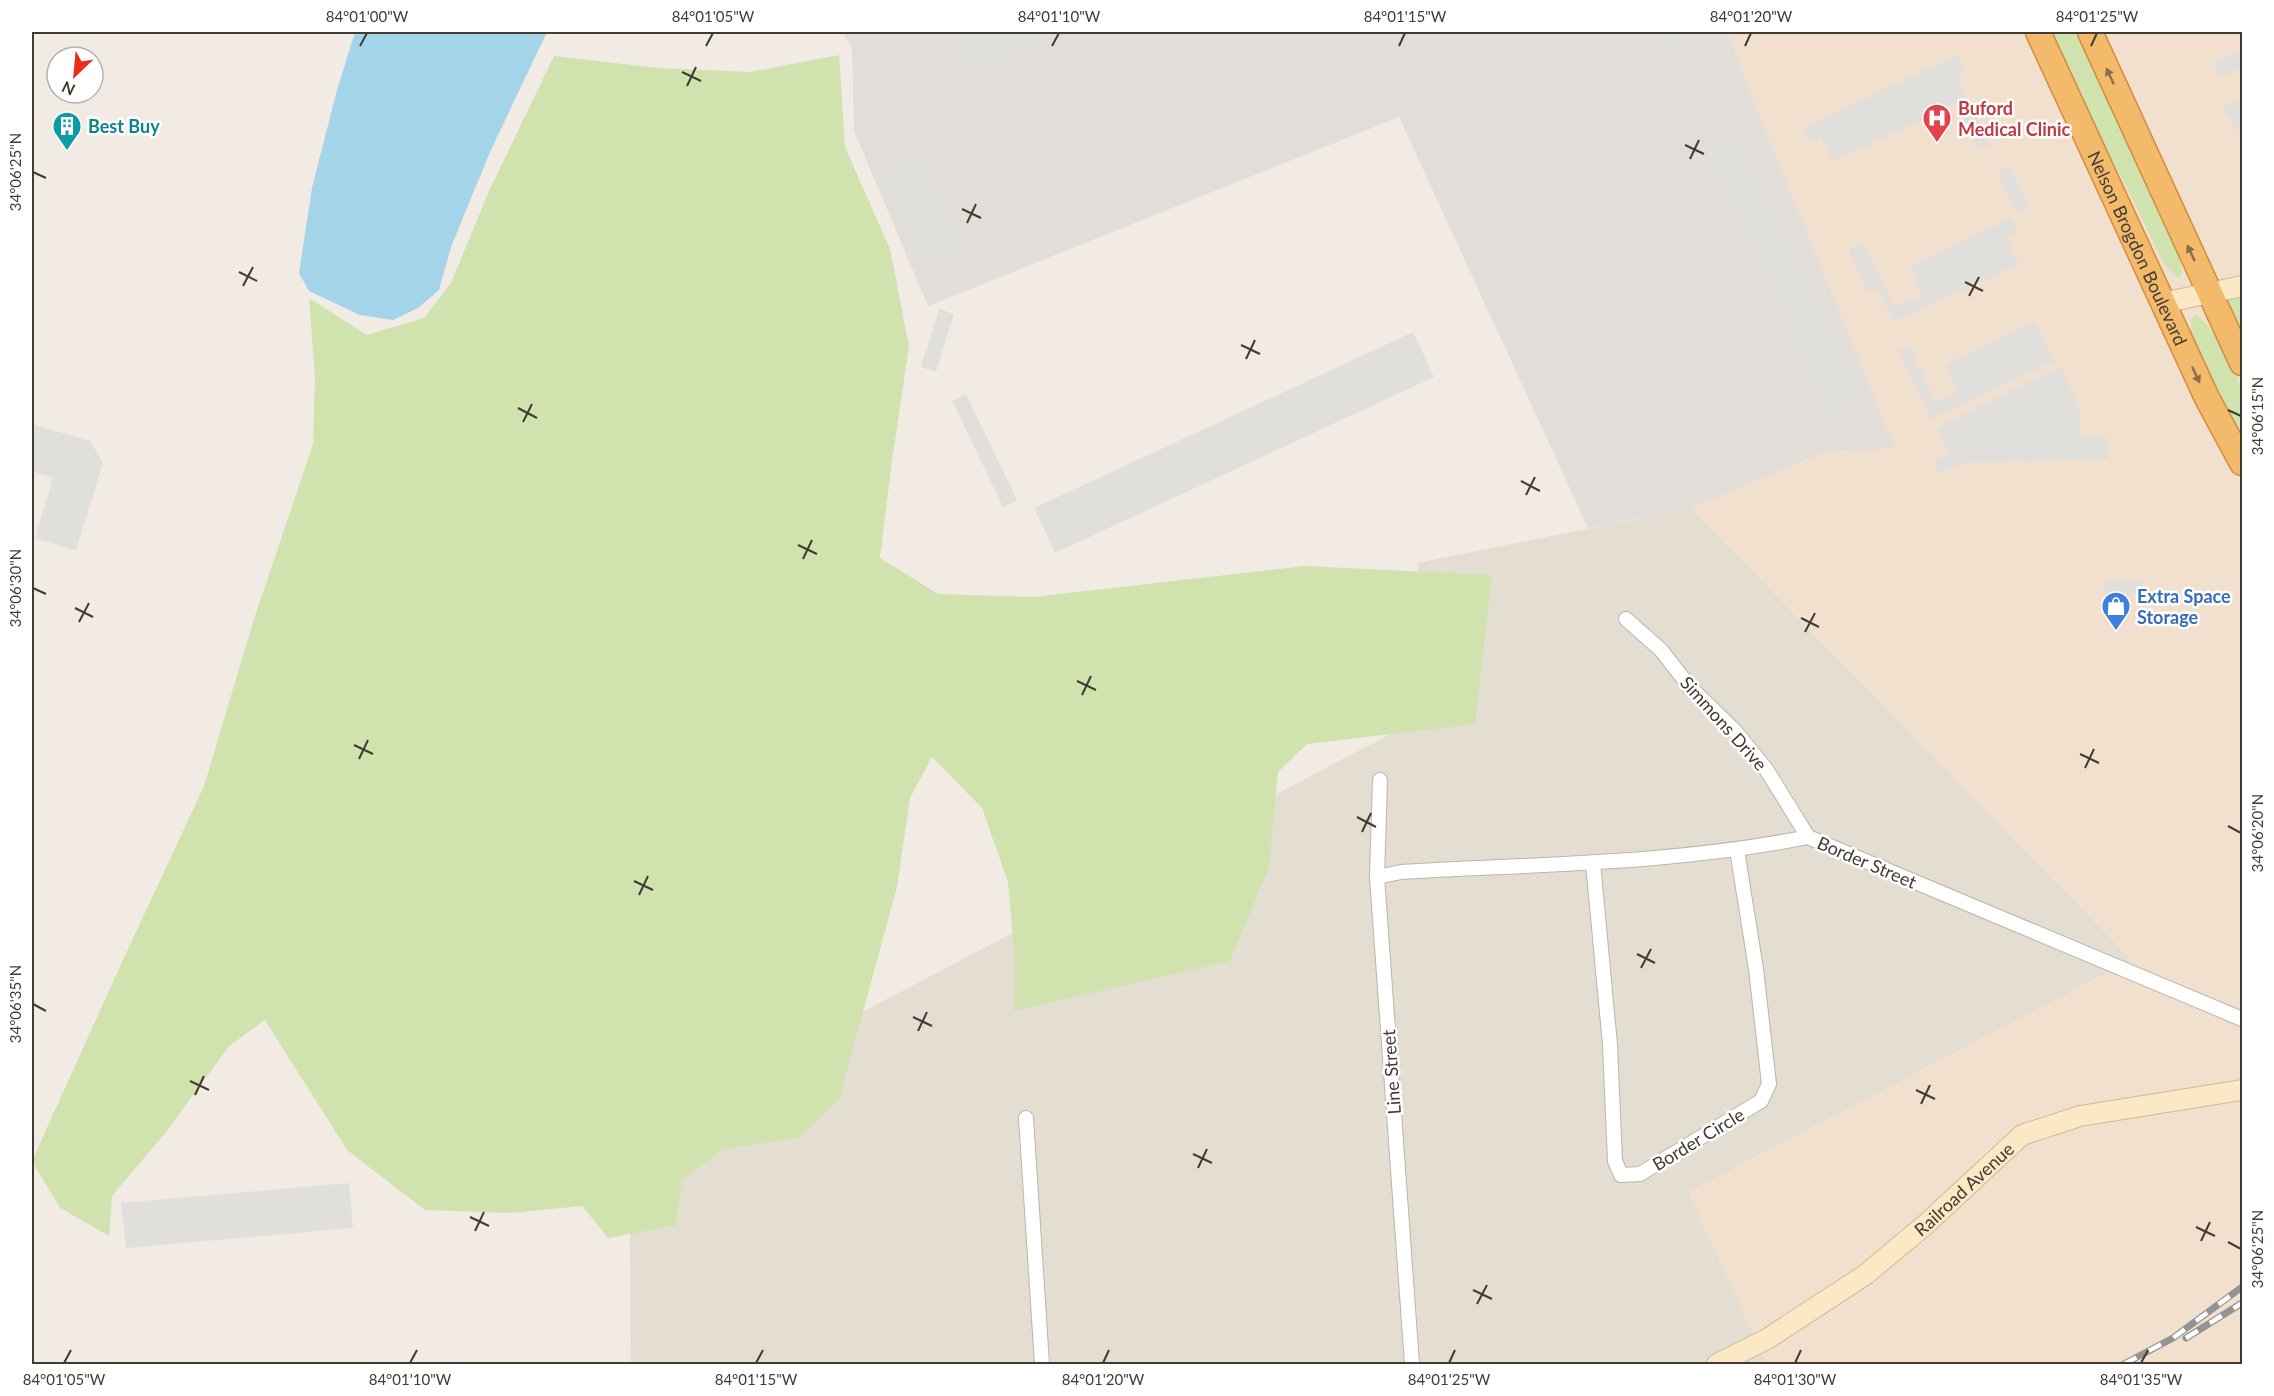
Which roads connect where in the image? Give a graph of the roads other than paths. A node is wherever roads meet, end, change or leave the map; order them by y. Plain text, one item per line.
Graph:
1 (2038, 32) edge
2 (2090, 32) edge
3 (2242, 286) edge
4 (2210, 293) junction
5 (2163, 303) junction
6 (2242, 363) edge
7 (2242, 463) edge
8 (1626, 619) dead end
9 (1380, 780) dead end
10 (1809, 837) junction
11 (1737, 850) junction
12 (1593, 863) junction
13 (1377, 877) junction
14 (2242, 1019) edge
15 (2242, 1090) edge
16 (1026, 1118) dead end
17 (1041, 1365) edge
18 (1412, 1365) edge
19 (1717, 1365) edge

1 - 5 highway, Nelson Brogdon Boulevard
4 -> 2 highway
3 - 4 street
4 - 5 street
4 - 6 highway
5 -> 7 highway, Nelson Brogdon Boulevard
8 - 10 street, Simmons Drive
9 - 13 street, Line Street
10 - 11 street, Border Street
10 - 14 street, Border Street
11 - 12 street, Border Street
11 - 12 street, Border Circle
12 - 13 street, Border Street
13 - 18 street, Line Street
15 - 19 street, Railroad Avenue
16 - 17 street

